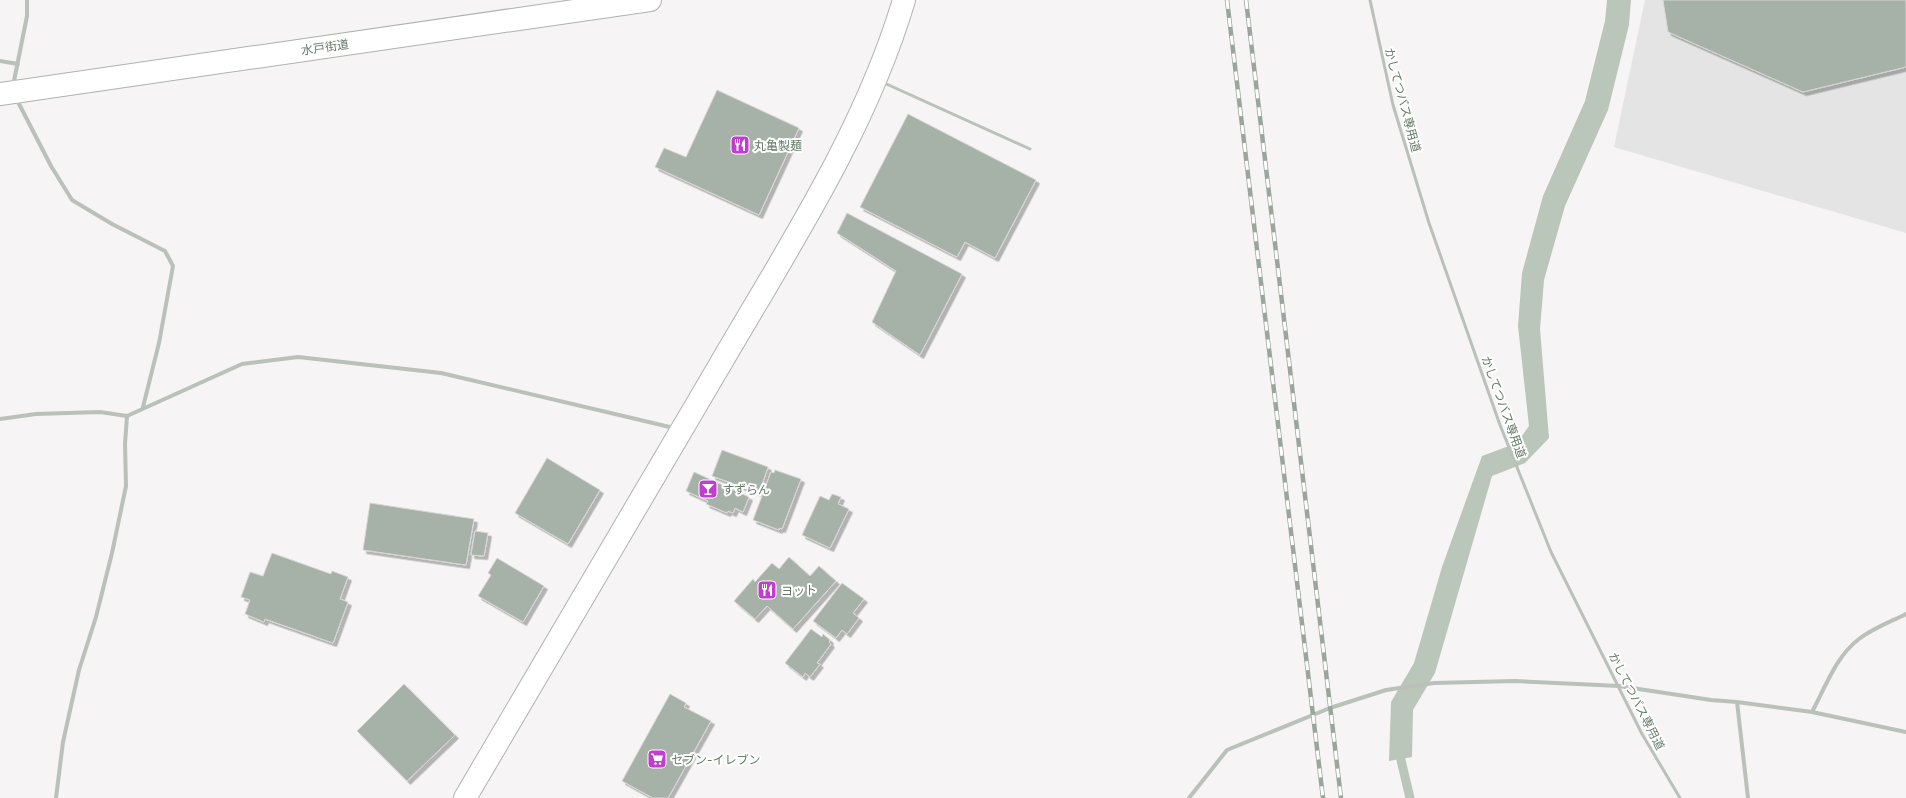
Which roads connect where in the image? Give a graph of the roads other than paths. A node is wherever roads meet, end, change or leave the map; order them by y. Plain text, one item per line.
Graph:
1 (27, 0) edge
2 (650, 0) edge
3 (904, 0) edge
4 (1370, 0) edge
5 (0, 61) edge
6 (18, 64) junction
7 (875, 79) junction
8 (6, 93) edge
9 (1030, 149) dead end
10 (143, 407) junction
11 (127, 416) junction
12 (0, 419) edge
13 (682, 430) junction
14 (1906, 614) edge
15 (1620, 686) junction
16 (1737, 702) junction
17 (1812, 712) junction
18 (1906, 732) edge
19 (56, 798) edge
20 (465, 798) edge
21 (1189, 798) edge
22 (1680, 798) edge
23 (1748, 798) edge

1 - 6 street
2 - 8 main road, 水戸街道
3 - 7 main road
4 - 15 lane, かしてつバス専用道
5 - 6 street
6 - 8 street
7 - 9 lane
7 - 13 main road
8 - 10 street
10 - 11 street
10 - 13 street
11 - 12 street
11 - 19 street
13 - 20 main road
14 - 17 street
15 - 16 street
15 - 21 street
15 - 22 lane, かしてつバス専用道
16 - 17 street
16 - 23 street
17 - 18 street

